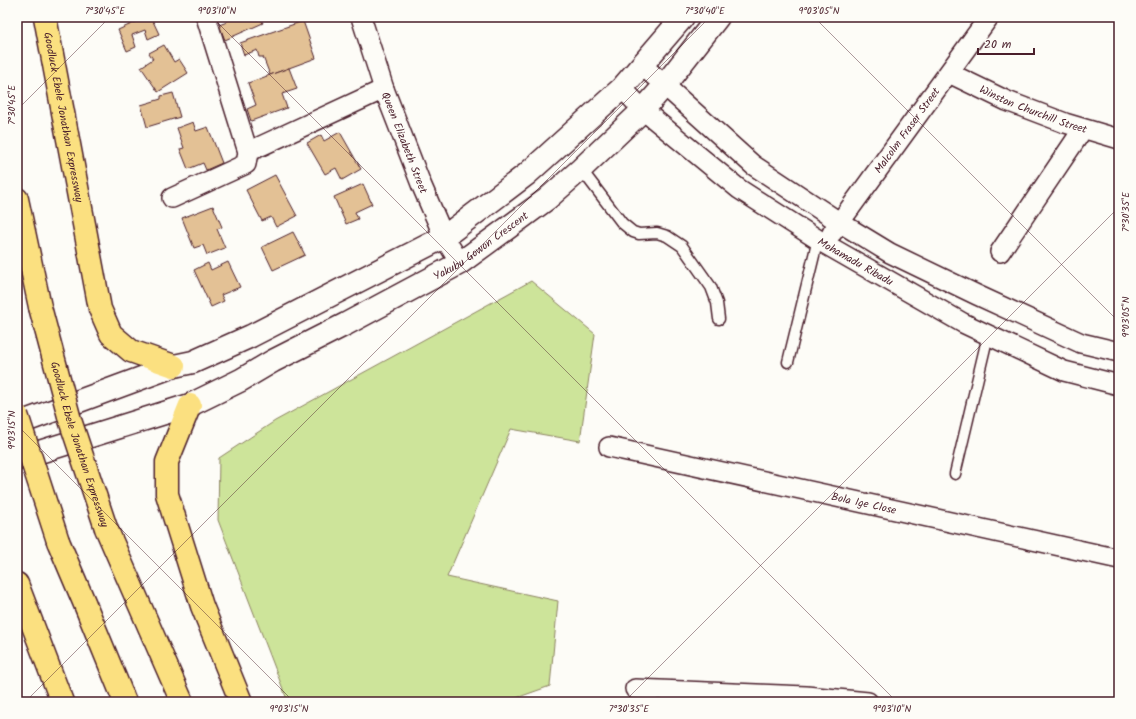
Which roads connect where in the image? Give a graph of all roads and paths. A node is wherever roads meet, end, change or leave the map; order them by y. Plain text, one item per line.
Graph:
1 (45, 17) edge
2 (206, 17) edge
3 (361, 17) edge
4 (683, 17) edge
5 (718, 17) edge
6 (989, 17) edge
7 (642, 65) junction
8 (949, 73) junction
9 (664, 86) junction
10 (622, 88) junction
11 (384, 89) junction
12 (643, 110) junction
13 (1083, 130) junction
14 (1119, 139) edge
15 (248, 152) junction
16 (581, 170) junction
17 (172, 198) dead end
18 (17, 199) edge
19 (839, 222) junction
20 (444, 237) junction
21 (821, 241) junction
22 (1000, 252) dead end
23 (460, 263) junction
24 (719, 319) dead end
25 (988, 335) junction
26 (1119, 352) edge
27 (788, 362) dead end
28 (174, 366) junction
29 (1119, 385) edge
30 (190, 405) junction
31 (17, 415) edge
32 (17, 424) edge
33 (609, 447) dead end
34 (17, 459) edge
35 (956, 474) dead end
36 (1119, 559) edge
37 (17, 584) edge
38 (635, 689) dead end
39 (846, 701) edge
40 (62, 702) edge
41 (125, 702) edge
42 (182, 702) edge
43 (241, 702) edge
44 (868, 702) edge

1 - 28 main road, Goodluck Ebele Jonathan Expressway
2 - 15 street
3 - 11 street, Queen Elizabeth Street
4 - 7 main road
5 - 9 main road, Yakubu Gowon Crescent
6 - 8 street, Malcolm Fraser Street
7 - 9 street
7 - 10 main road
8 - 13 street, Winston Churchill Street
8 - 19 street, Malcolm Fraser Street
9 - 12 main road, Yakubu Gowon Crescent
9 - 19 street
10 - 12 street, Mohamadu Ribadu
10 - 20 main road
11 - 15 street
11 - 20 street, Queen Elizabeth Street
12 - 16 main road, Yakubu Gowon Crescent
12 - 21 street, Mohamadu Ribadu
13 - 14 street, Winston Churchill Street
13 - 22 street
15 - 17 street
16 - 23 main road, Yakubu Gowon Crescent
16 - 24 lane
18 - 42 main road, Goodluck Ebele Jonathan Expressway, bridge
19 - 21 street, Malcolm Fraser Street
19 - 26 street
20 - 23 street, Queen Elizabeth Street
20 - 28 main road
21 - 25 street, Mohamadu Ribadu
21 - 27 lane
23 - 30 main road, Yakubu Gowon Crescent
25 - 29 street, Mohamadu Ribadu
25 - 35 lane
28 - 32 main road
30 - 34 main road, Yakubu Gowon Crescent
30 - 43 main road
31 - 41 main road, bridge
33 - 36 street, Bola Ige Close
37 - 40 main road
38 - 39 street
39 - 44 street

